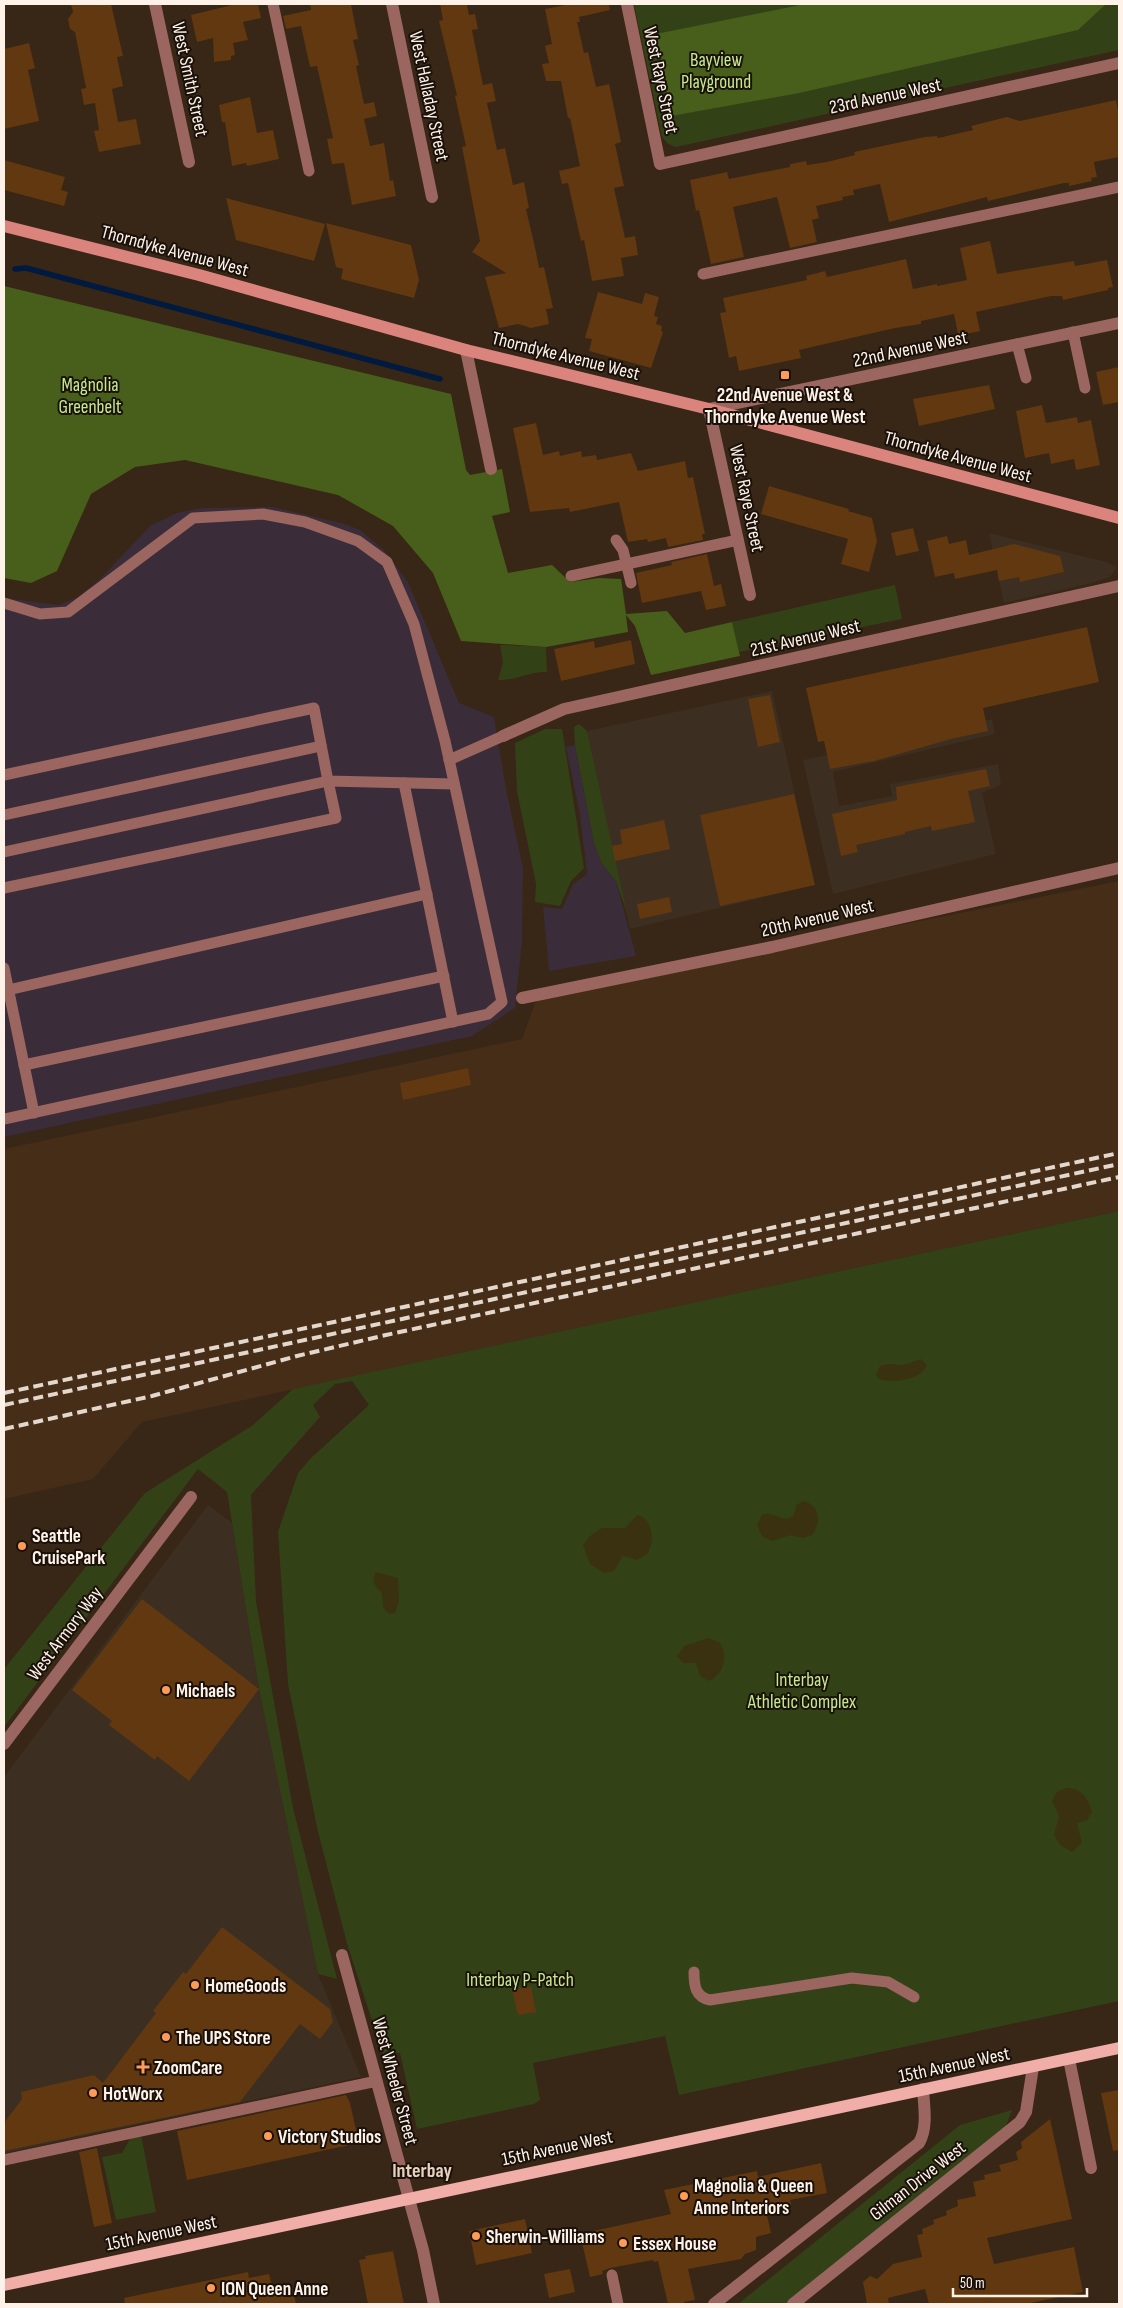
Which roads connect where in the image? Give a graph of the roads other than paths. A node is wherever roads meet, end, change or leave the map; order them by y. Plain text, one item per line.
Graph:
1 (155, 4) edge
2 (273, 4) edge
3 (392, 4) edge
4 (627, 4) edge
5 (1119, 63) edge
6 (189, 162) dead end
7 (660, 164) joint
8 (309, 170) dead end
9 (1119, 187) edge
10 (432, 197) dead end
11 (4, 226) edge
12 (703, 274) dead end
13 (1119, 323) edge
14 (1074, 332) junction
15 (1017, 344) junction
16 (466, 350) junction
17 (1026, 378) dead end
18 (1085, 388) dead end
19 (710, 409) junction
20 (491, 469) dead end
21 (1119, 518) edge
22 (616, 540) dead end
23 (738, 540) junction
24 (627, 566) junction
25 (571, 576) dead end
26 (631, 583) dead end
27 (1119, 586) edge
28 (750, 595) dead end
29 (4, 603) edge
30 (503, 736) joint
31 (321, 746) junction
32 (449, 760) junction
33 (4, 774) edge
34 (328, 781) junction
35 (404, 783) junction
36 (454, 784) junction
37 (4, 815) edge
38 (4, 852) edge
39 (1119, 868) edge
40 (4, 888) edge
41 (427, 894) junction
42 (4, 968) edge
43 (444, 976) junction
44 (8, 990) junction
45 (522, 998) dead end
46 (453, 1022) junction
47 (24, 1066) junction
48 (34, 1113) junction
49 (4, 1119) edge
50 (191, 1497) dead end
51 (4, 1744) edge
52 (342, 1955) dead end
53 (694, 1972) dead end
54 (914, 1997) dead end
55 (1119, 2048) edge
56 (1069, 2059) junction
57 (1034, 2067) junction
58 (377, 2081) junction
59 (923, 2089) junction
60 (4, 2160) edge
61 (1091, 2168) dead end
62 (409, 2197) junction
63 (612, 2275) dead end
64 (4, 2285) edge
65 (434, 2304) edge
66 (618, 2304) edge
67 (714, 2304) edge
68 (793, 2304) edge

1 - 6 street, West Smith Street
2 - 8 lane
3 - 10 street, West Halladay Street
4 - 7 street, West Raye Street
5 - 7 street, 23rd Avenue West
9 - 12 lane
11 - 16 main road, Thorndyke Avenue West
13 - 14 street, 22nd Avenue West
14 - 15 street, 22nd Avenue West
14 - 18 lane
15 - 17 lane
15 - 19 street, 22nd Avenue West
16 - 19 main road, Thorndyke Avenue West
16 - 20 street
19 - 21 main road, Thorndyke Avenue West
19 - 23 street, West Raye Street
22 - 24 lane
23 - 24 lane
23 - 28 street, West Raye Street
24 - 25 lane
24 - 26 lane
27 - 30 street, 21st Avenue West
29 - 32 lane
30 - 32 lane
31 - 33 lane
31 - 34 lane
31 - 37 lane
32 - 36 lane
34 - 35 lane
34 - 38 lane
34 - 40 lane
35 - 36 lane
35 - 41 lane
36 - 46 lane
39 - 45 street, 20th Avenue West
41 - 43 lane
41 - 44 lane
42 - 44 lane
43 - 46 lane
43 - 47 lane
44 - 47 lane
46 - 48 lane
47 - 48 lane
48 - 49 lane
50 - 51 street, West Armory Way
52 - 58 street, West Wheeler Street
53 - 54 lane
55 - 56 main road, 15th Avenue West
56 - 57 main road, 15th Avenue West
56 - 61 street
57 - 59 main road, 15th Avenue West
57 - 68 street, Gilman Drive West
58 - 60 lane
58 - 62 street, West Wheeler Street
59 - 62 main road, 15th Avenue West
59 - 67 street, Gilman Drive West
62 - 64 main road, 15th Avenue West
62 - 65 street, West Wheeler Street
63 - 66 lane

